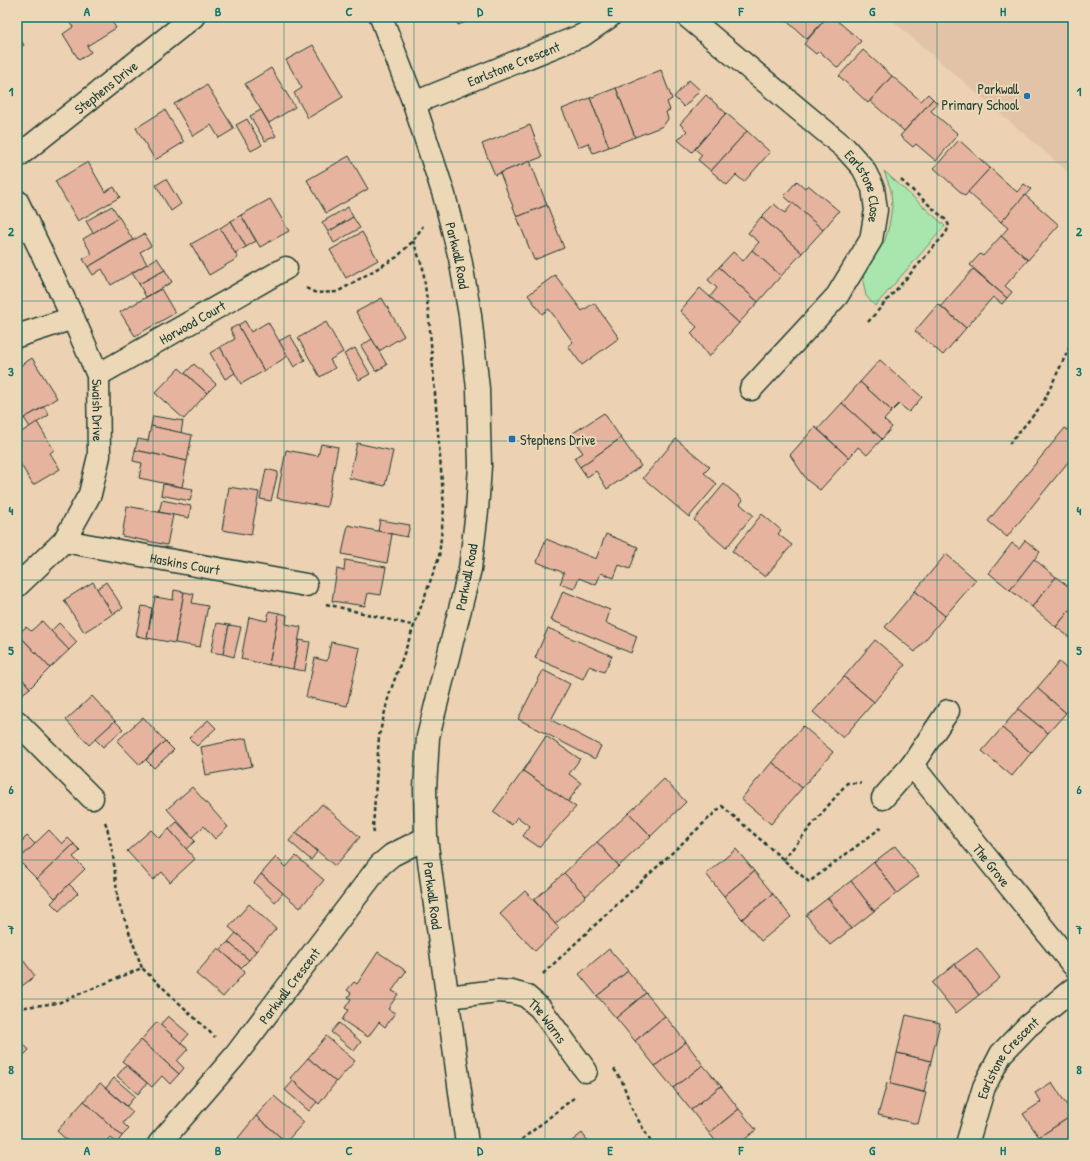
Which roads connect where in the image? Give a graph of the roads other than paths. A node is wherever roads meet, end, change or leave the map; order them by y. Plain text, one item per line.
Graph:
1 (194, 17) edge
2 (381, 17) edge
3 (609, 17) edge
4 (688, 17) edge
5 (414, 103) junction
6 (17, 157) edge
7 (17, 201) edge
8 (282, 271) road end
9 (73, 318) junction
10 (17, 336) edge
11 (98, 375) junction
12 (751, 389) dead end
13 (64, 541) junction
14 (306, 584) dead end
15 (17, 586) edge
16 (948, 711) dead end
17 (17, 722) edge
18 (912, 765) junction
19 (889, 791) road end
20 (92, 798) road end
21 (426, 838) junction
22 (1073, 965) edge
23 (1073, 988) edge
24 (448, 997) junction
25 (586, 1071) dead end
26 (159, 1144) edge
27 (467, 1144) edge
28 (967, 1144) edge

1 - 6 street, Stephens Drive
2 - 5 street, Parkwall Road
3 - 5 street, Earlstone Crescent
4 - 12 street, Earlstone Close
5 - 21 street, Parkwall Road
7 - 9 street, Swaish Drive
8 - 11 street, Horwood Court
9 - 10 street
9 - 11 street, Swaish Drive
11 - 13 street, Swaish Drive
13 - 14 street, Haskins Court
13 - 15 street, Swaish Drive
16 - 18 street
17 - 20 street
18 - 19 street
18 - 22 street, The Grove
21 - 24 street, Parkwall Road
21 - 26 street, Parkwall Crescent
23 - 28 street, Earlstone Crescent
24 - 25 street, The Warns
24 - 27 street, Parkwall Road

